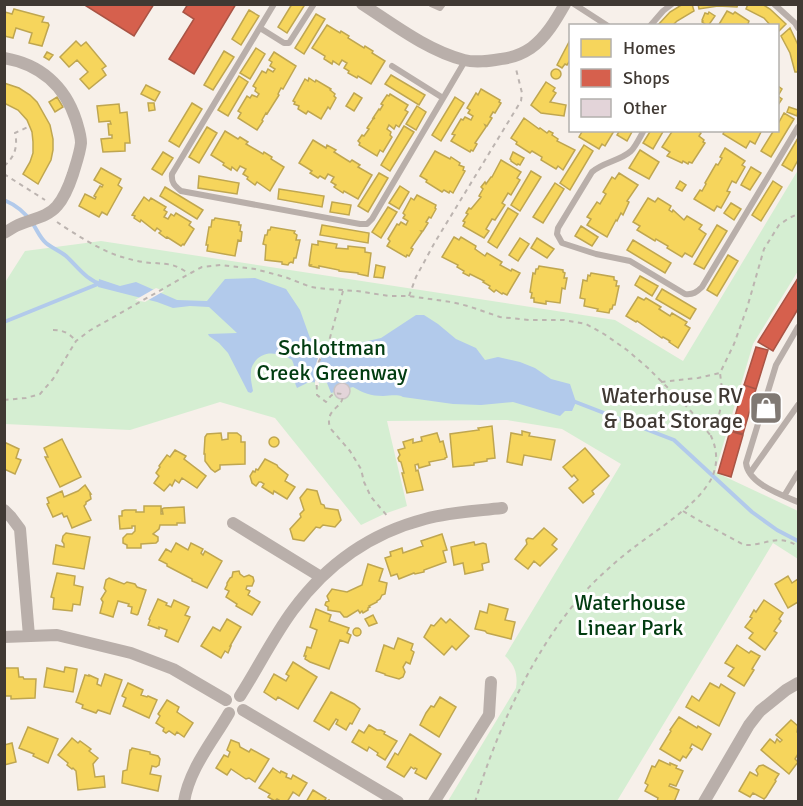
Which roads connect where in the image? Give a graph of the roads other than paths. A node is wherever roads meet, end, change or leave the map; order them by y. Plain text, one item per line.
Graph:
1 (274, 4) edge
2 (314, 4) edge
3 (363, 4) edge
4 (430, 4) edge
5 (565, 4) edge
6 (574, 4) edge
7 (672, 4) edge
8 (774, 4) edge
9 (441, 6) edge
10 (605, 24) edge
11 (652, 24) edge
12 (260, 28) junction
13 (798, 28) edge
14 (4, 58) edge
15 (465, 60) junction
16 (392, 66) dead end
17 (443, 98) junction
18 (798, 127) edge
19 (643, 132) edge
20 (10, 230) edge
21 (798, 327) edge
22 (798, 405) edge
23 (750, 473) junction
24 (798, 473) edge
25 (784, 496) junction
26 (798, 502) edge
27 (502, 508) dead end
28 (4, 510) edge
29 (233, 523) dead end
30 (321, 577) junction
31 (28, 636) junction
32 (4, 638) edge
33 (490, 682) dead end
34 (798, 683) edge
35 (240, 696) junction
36 (226, 700) junction
37 (243, 710) junction
38 (229, 713) junction
39 (184, 801) edge
40 (398, 801) edge
41 (434, 801) edge
42 (704, 801) edge

1 - 12 lane
2 - 12 lane
3 - 15 street
4 - 9 lane
5 - 15 street
6 - 10 lane
7 - 11 lane
8 - 13 lane
12 - 17 lane
14 - 20 street
15 - 17 lane
16 - 17 lane
18 - 19 lane
21 - 23 lane
22 - 23 lane
23 - 25 lane
24 - 25 lane
25 - 26 lane
27 - 30 street
28 - 31 street
29 - 30 street
30 - 35 street
31 - 32 street
31 - 36 street
33 - 41 street
34 - 42 street
35 - 36 street
35 - 37 street
36 - 38 street
37 - 38 street
37 - 40 street
38 - 39 street

